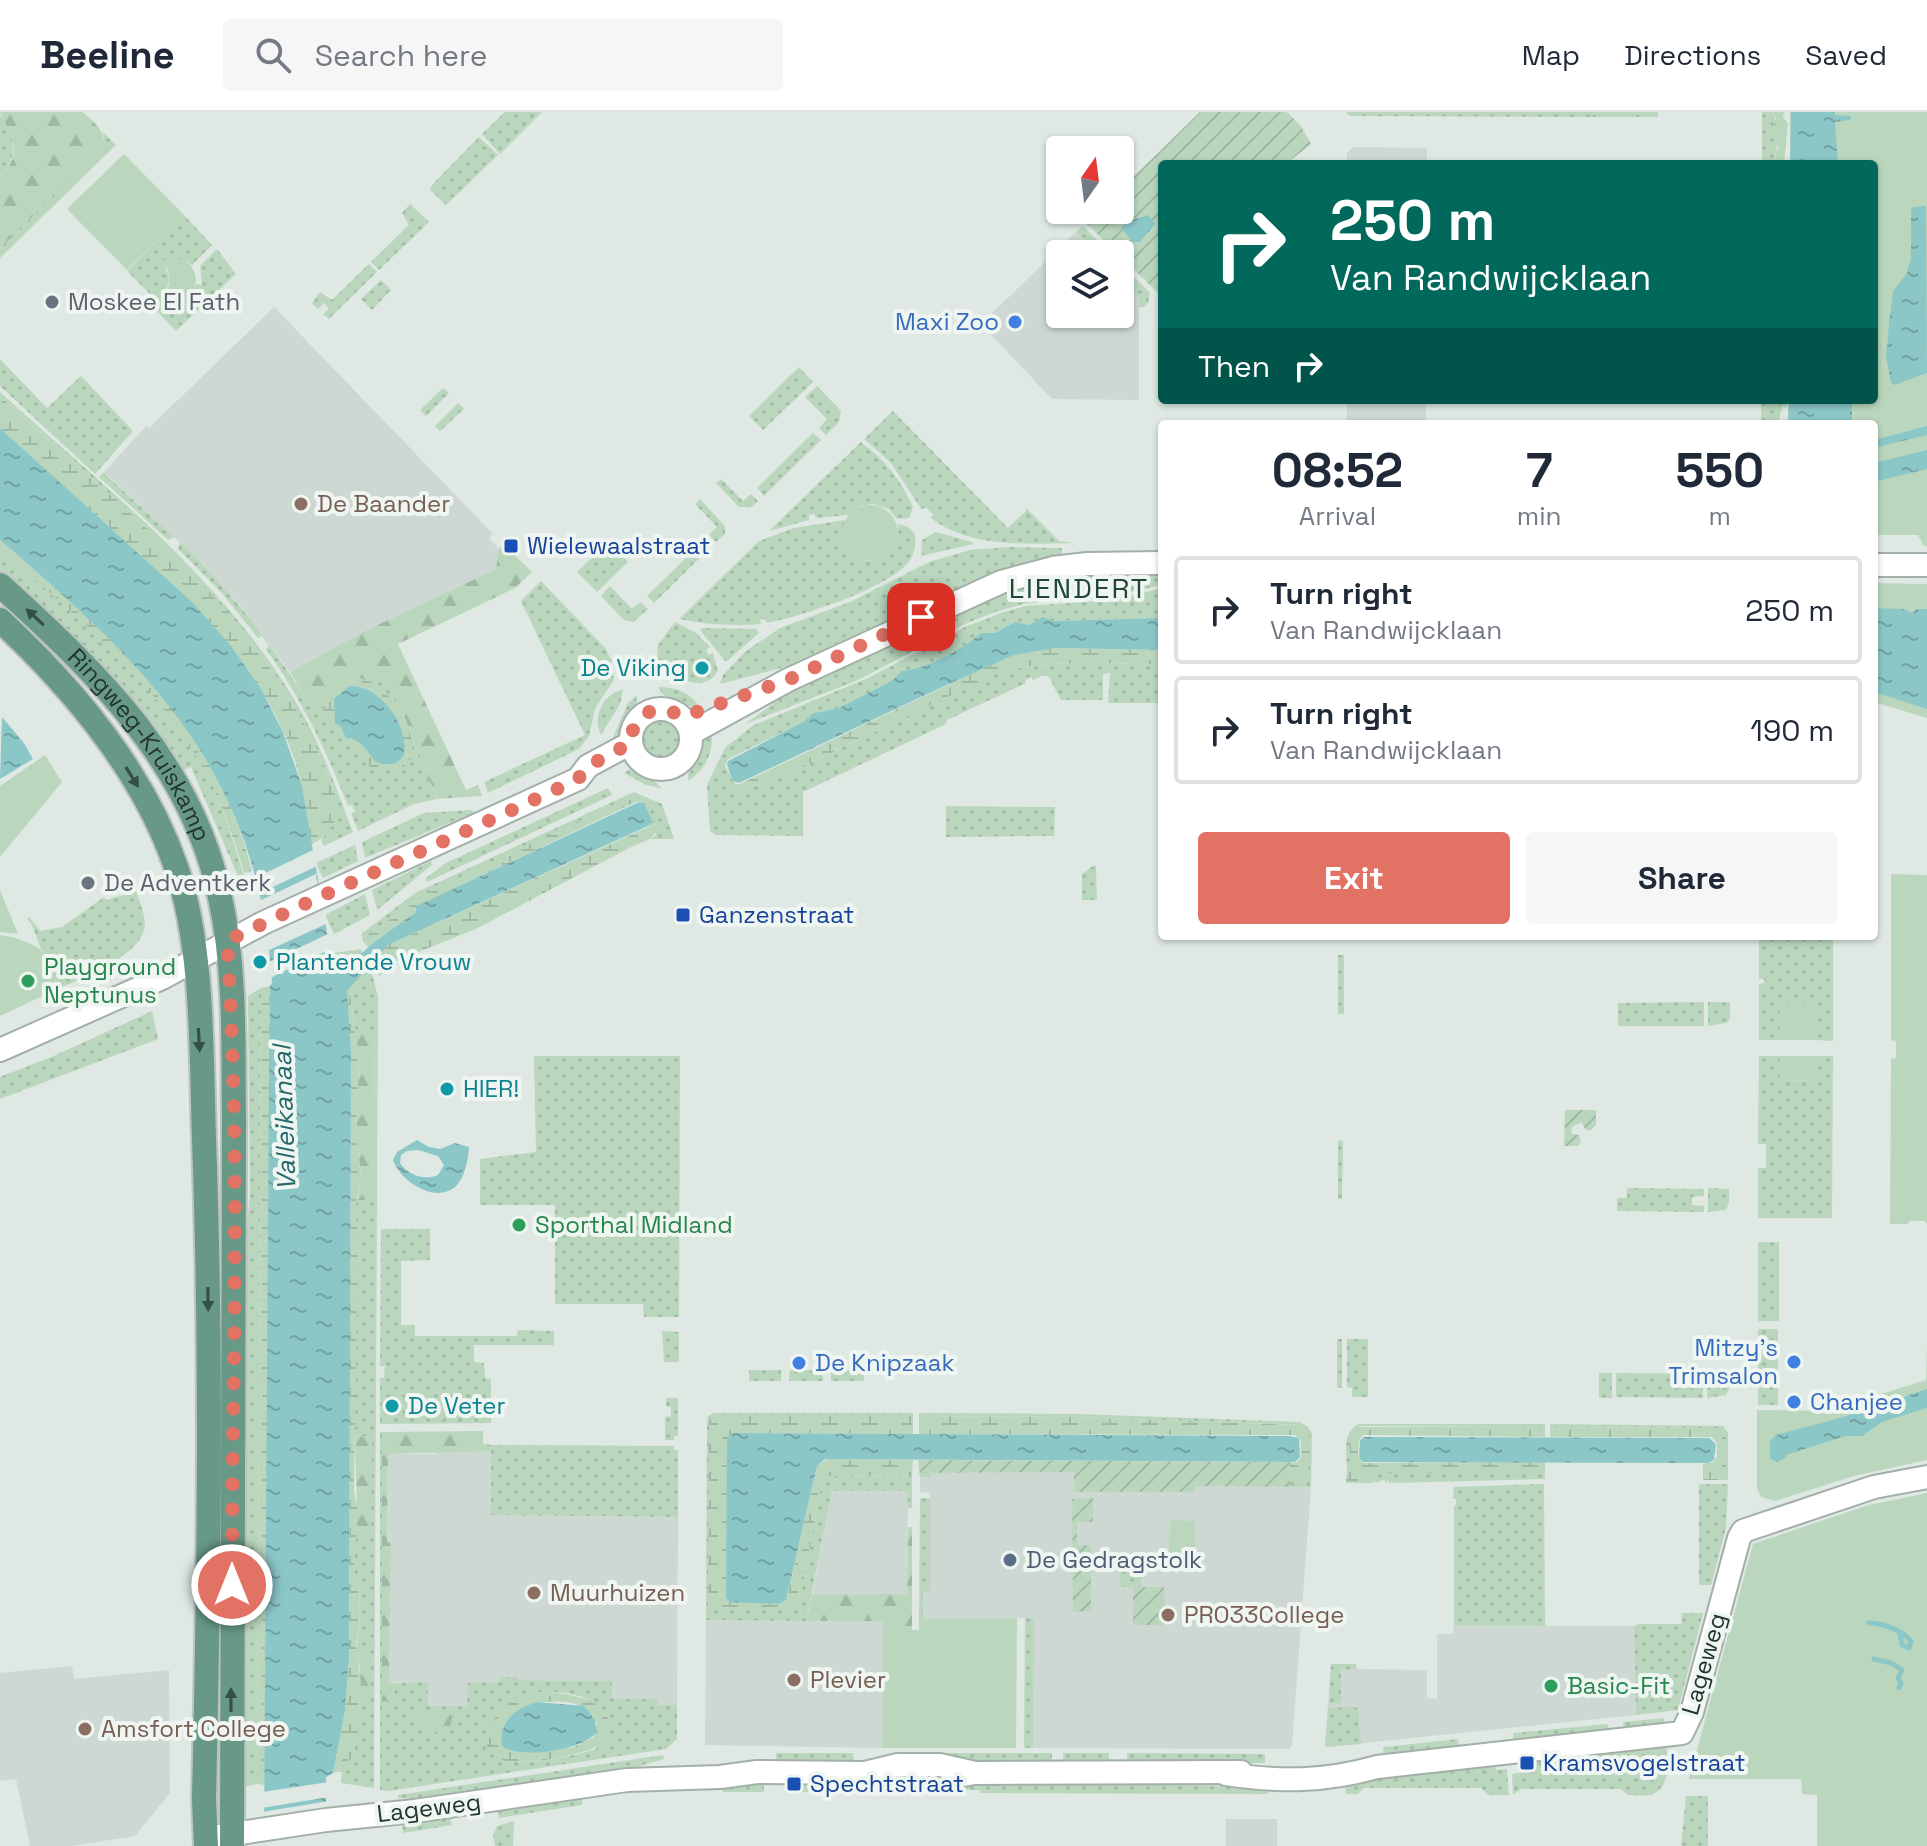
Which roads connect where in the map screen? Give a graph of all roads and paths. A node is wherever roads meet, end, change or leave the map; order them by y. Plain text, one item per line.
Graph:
1 (1158, 563) edge
2 (1878, 565) edge
3 (1927, 565) edge
4 (0, 585) edge
5 (0, 620) edge
6 (687, 725) junction
7 (634, 751) junction
8 (227, 941) junction
9 (195, 962) junction
10 (0, 1050) edge
11 (1927, 1477) edge
12 (232, 1840) edge
13 (206, 1842) edge

1 - 6 street
2 - 3 street
8 -> 4 main road, Ringweg-Kruiskamp
5 -> 9 main road, Ringweg-Kruiskamp
6 - 7 street
6 - 7 street
7 - 8 street
8 - 9 street
12 -> 8 main road, Ringweg-Kruiskamp
9 - 10 street
9 -> 13 main road, Ringweg-Kruiskamp
11 - 12 street, Lageweg
12 - 13 street, Lageweg

